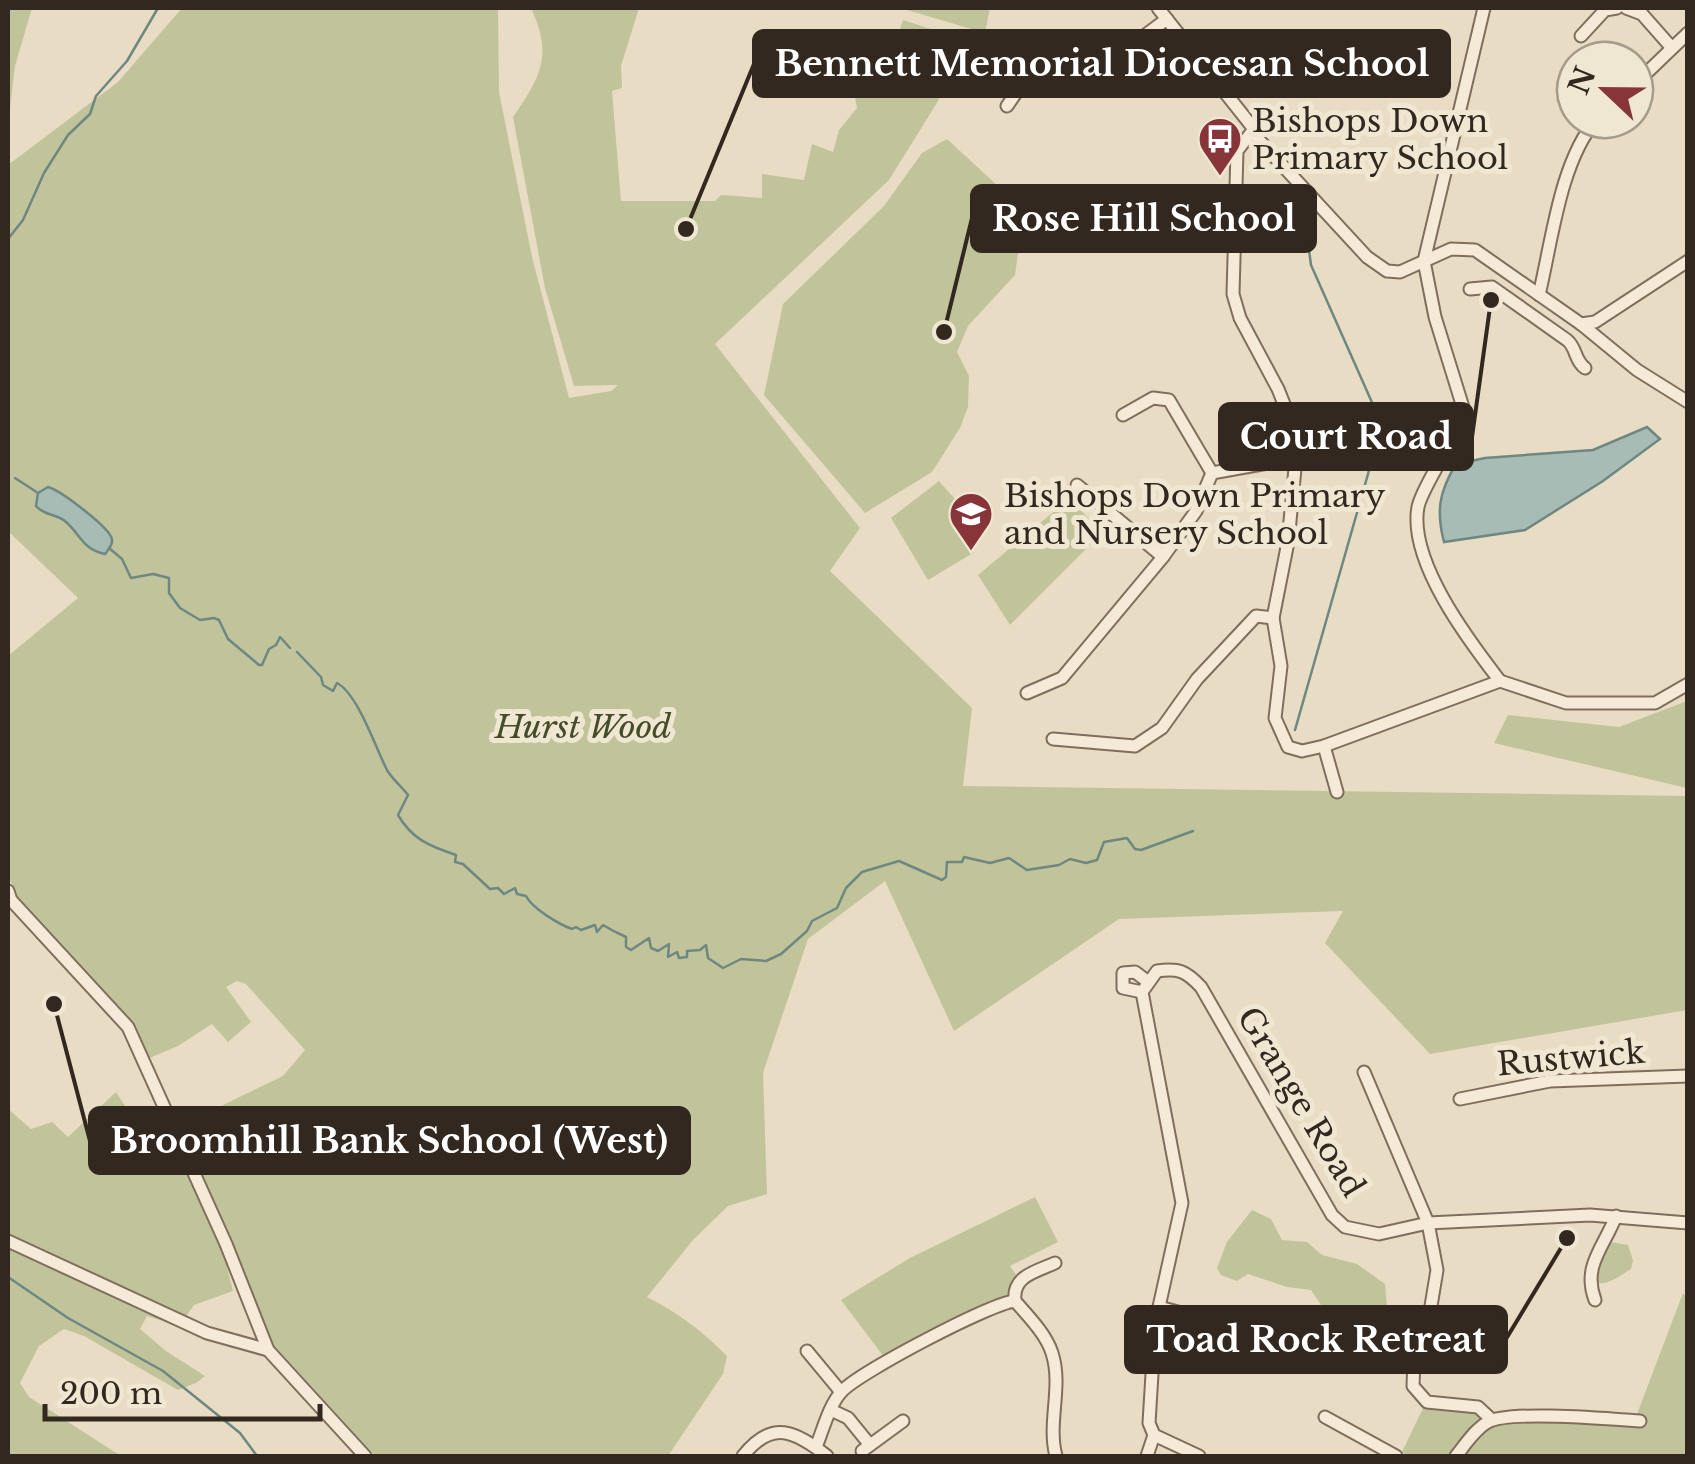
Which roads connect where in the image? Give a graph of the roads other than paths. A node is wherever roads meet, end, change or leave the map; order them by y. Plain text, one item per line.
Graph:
1 (1158, 8) edge
2 (1484, 8) edge
3 (1617, 8) edge
4 (1626, 8) edge
5 (1166, 19) junction
6 (1688, 34) edge
7 (1582, 36) dead end
8 (1672, 48) junction
9 (1655, 65) edge
10 (1007, 106) dead end
11 (1254, 128) junction
12 (1580, 140) edge
13 (1424, 261) junction
14 (1688, 261) edge
15 (1470, 289) dead end
16 (1539, 295) junction
17 (1558, 308) junction
18 (1581, 324) junction
19 (1548, 326) junction
20 (1585, 368) dead end
21 (1688, 402) edge
22 (1124, 415) dead end
23 (1296, 458) junction
24 (1212, 473) junction
25 (1077, 486) dead end
26 (1163, 556) junction
27 (1273, 618) junction
28 (1500, 681) junction
29 (1688, 684) edge
30 (1026, 693) dead end
31 (1052, 739) dead end
32 (1324, 746) junction
33 (1337, 792) dead end
34 (8, 891) edge
35 (1364, 1072) dead end
36 (1688, 1076) edge
37 (1460, 1098) dead end
38 (1616, 1216) junction
39 (1434, 1223) junction
40 (1688, 1223) edge
41 (8, 1241) edge
42 (1055, 1262) dead end
43 (1595, 1300) dead end
44 (1015, 1301) junction
45 (1159, 1307) junction
46 (1260, 1334) dead end
47 (268, 1350) junction
48 (807, 1350) dead end
49 (841, 1392) junction
50 (832, 1410) junction
51 (1325, 1417) dead end
52 (1491, 1420) junction
53 (903, 1421) dead end
54 (1640, 1421) dead end
55 (1154, 1435) junction
56 (816, 1447) junction
57 (365, 1456) edge
58 (743, 1456) edge
59 (827, 1456) edge
60 (1056, 1456) edge
61 (1147, 1456) edge
62 (1199, 1456) edge
63 (1396, 1456) edge
64 (1456, 1456) edge

1 - 5 street
2 - 13 street
3 - 7 street
4 - 8 street
5 - 10 street
5 - 11 street
6 - 8 street
8 - 9 street
11 - 13 street
11 - 23 street
12 - 16 street
13 - 16 street
13 - 28 street
14 - 18 street
15 - 19 street
16 - 17 street
17 - 18 street
17 - 19 street
18 - 21 street
19 - 20 street
22 - 24 street
23 - 24 street
23 - 27 street
24 - 26 street
25 - 26 street
26 - 30 street
27 - 31 street
27 - 32 street
28 - 29 street
28 - 32 street
32 - 33 street
34 - 47 street
35 - 39 street
36 - 37 street, Rustwick
38 - 39 street
38 - 40 street
38 - 43 street
39 - 45 street, Grange Road
39 - 52 street
41 - 47 street
42 - 44 street
44 - 49 street
44 - 60 street
45 - 46 street
45 - 55 street, Grange Road
47 - 57 street
48 - 49 street
49 - 50 street
50 - 53 street
50 - 56 street
51 - 63 street
52 - 54 street
52 - 64 street
55 - 61 street
55 - 62 street
56 - 58 street
56 - 59 street

